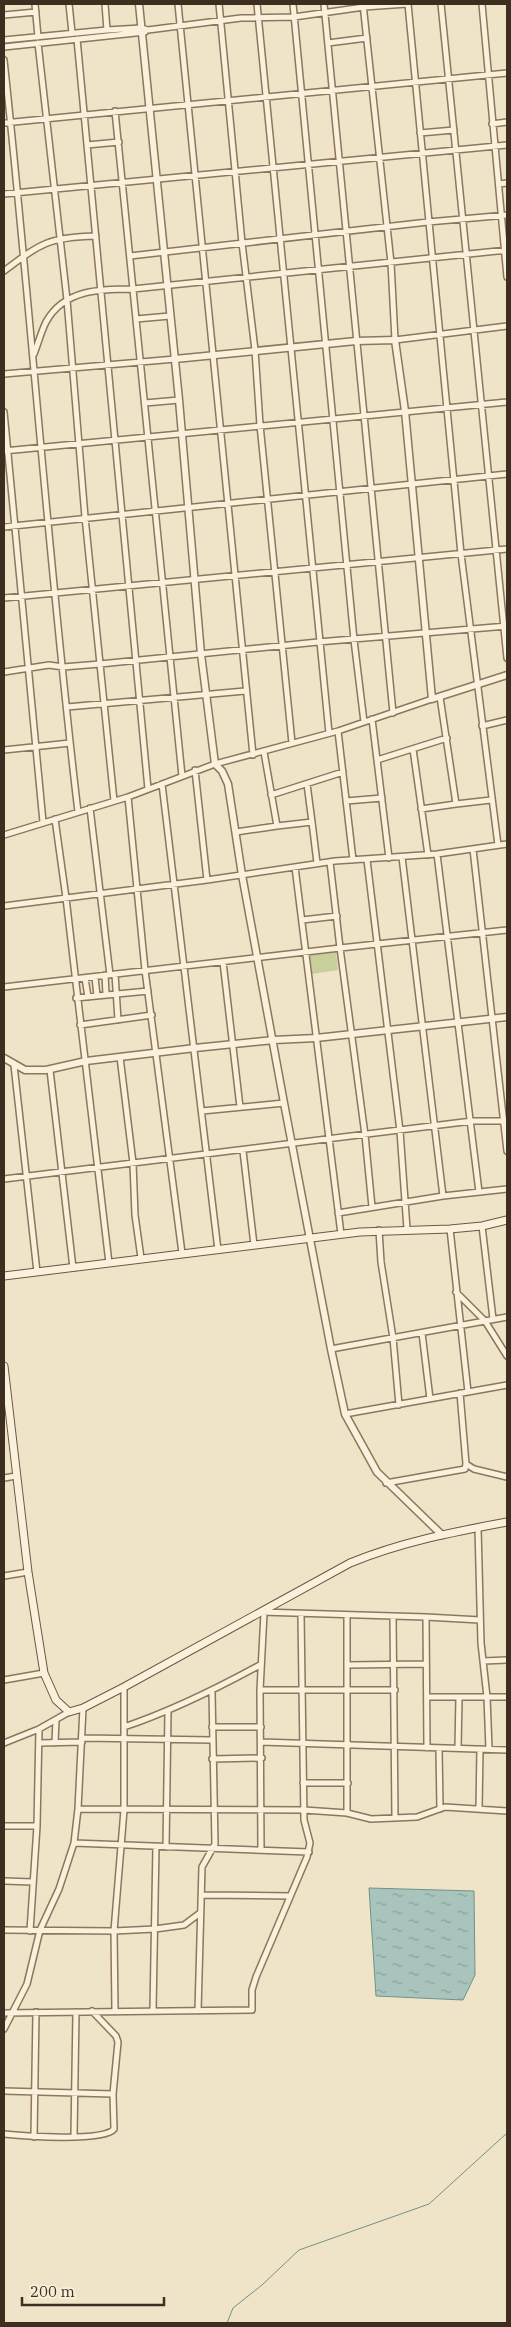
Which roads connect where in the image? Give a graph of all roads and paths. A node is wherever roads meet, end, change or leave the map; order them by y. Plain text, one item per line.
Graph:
1 (35, 4) edge
2 (69, 4) edge
3 (105, 4) edge
4 (139, 4) edge
5 (178, 4) edge
6 (219, 4) edge
7 (257, 4) edge
8 (293, 4) edge
9 (324, 4) edge
10 (407, 4) edge
11 (441, 4) edge
12 (482, 4) edge
13 (363, 5) edge
14 (36, 12) junction
15 (325, 14) junction
16 (4, 15) edge
17 (294, 17) junction
18 (259, 18) junction
19 (220, 20) junction
20 (180, 26) junction
21 (107, 30) junction
22 (141, 31) junction
23 (72, 33) junction
24 (38, 37) junction
25 (367, 38) junction
26 (4, 40) edge
27 (77, 40) junction
28 (38, 43) junction
29 (328, 43) junction
30 (4, 47) edge
31 (4, 60) edge
32 (507, 74) edge
33 (488, 75) junction
34 (450, 79) junction
35 (416, 83) junction
36 (372, 87) junction
37 (332, 90) junction
38 (302, 93) junction
39 (266, 97) junction
40 (228, 101) junction
41 (188, 104) junction
42 (149, 108) junction
43 (115, 111) junction
44 (84, 114) junction
45 (47, 119) junction
46 (11, 122) junction
47 (507, 122) edge
48 (4, 123) edge
49 (492, 124) junction
50 (454, 130) junction
51 (420, 133) junction
52 (119, 142) junction
53 (507, 145) edge
54 (87, 146) junction
55 (495, 147) junction
56 (456, 150) junction
57 (422, 153) junction
58 (380, 157) junction
59 (339, 161) junction
60 (309, 164) junction
61 (272, 168) junction
62 (235, 171) junction
63 (196, 176) junction
64 (157, 180) junction
65 (123, 183) junction
66 (499, 184) junction
67 (507, 184) edge
68 (91, 186) junction
69 (54, 189) junction
70 (18, 193) junction
71 (4, 194) edge
72 (505, 216) edge
73 (464, 218) junction
74 (428, 222) junction
75 (387, 226) junction
76 (346, 232) junction
77 (316, 235) junction
78 (96, 236) junction
79 (59, 238) junction
80 (280, 239) junction
81 (242, 243) junction
82 (202, 247) junction
83 (506, 250) edge
84 (163, 252) junction
85 (467, 255) junction
86 (25, 256) junction
87 (130, 256) junction
88 (432, 259) junction
89 (391, 263) junction
90 (349, 268) junction
91 (318, 270) junction
92 (4, 271) edge
93 (284, 274) junction
94 (507, 277) edge
95 (246, 278) junction
96 (206, 281) junction
97 (167, 285) junction
98 (102, 289) junction
99 (133, 289) junction
100 (67, 300) junction
101 (170, 316) junction
102 (136, 319) junction
103 (507, 326) edge
104 (475, 328) junction
105 (438, 333) junction
106 (395, 340) junction
107 (356, 341) junction
108 (326, 344) junction
109 (290, 347) junction
110 (255, 350) junction
111 (213, 355) junction
112 (33, 356) junction
113 (175, 359) junction
114 (140, 361) junction
115 (108, 364) junction
116 (72, 367) junction
117 (33, 371) junction
118 (4, 374) edge
119 (179, 400) junction
120 (145, 402) junction
121 (507, 402) edge
122 (482, 404) junction
123 (446, 407) junction
124 (405, 411) junction
125 (4, 412) edge
126 (364, 416) junction
127 (333, 420) junction
128 (298, 422) junction
129 (260, 426) junction
130 (220, 429) junction
131 (181, 434) junction
132 (148, 436) junction
133 (114, 440) junction
134 (78, 444) junction
135 (41, 448) junction
136 (6, 451) edge
137 (507, 474) edge
138 (490, 476) junction
139 (454, 480) junction
140 (412, 484) junction
141 (372, 488) junction
142 (341, 491) junction
143 (306, 494) junction
144 (267, 498) junction
145 (227, 502) junction
146 (188, 506) junction
147 (155, 510) junction
148 (122, 513) junction
149 (85, 517) junction
150 (48, 521) junction
151 (4, 526) edge
152 (14, 526) junction
153 (507, 549) edge
154 (496, 550) junction
155 (461, 554) junction
156 (418, 558) junction
157 (379, 561) junction
158 (348, 563) junction
159 (313, 566) junction
160 (274, 570) junction
161 (235, 575) junction
162 (194, 580) junction
163 (161, 582) junction
164 (129, 585) junction
165 (93, 589) junction
166 (56, 593) junction
167 (22, 596) junction
168 (4, 598) edge
169 (505, 626) edge
170 (470, 629) junction
171 (425, 633) junction
172 (385, 637) junction
173 (354, 640) junction
174 (318, 642) junction
175 (281, 646) junction
176 (241, 650) junction
177 (201, 654) junction
178 (169, 657) junction
179 (507, 658) edge
180 (135, 660) junction
181 (100, 664) junction
182 (63, 667) junction
183 (27, 670) junction
184 (4, 672) edge
185 (507, 676) edge
186 (477, 686) junction
187 (245, 691) junction
188 (206, 694) junction
189 (174, 697) junction
190 (440, 697) junction
191 (139, 699) junction
192 (432, 699) junction
193 (103, 703) junction
194 (67, 707) junction
195 (393, 713) junction
196 (372, 719) junction
197 (507, 720) edge
198 (364, 722) junction
199 (482, 726) junction
200 (338, 730) junction
201 (329, 733) junction
202 (447, 738) junction
203 (70, 743) junction
204 (292, 743) junction
205 (35, 747) junction
206 (413, 749) junction
207 (4, 750) edge
208 (264, 752) junction
209 (253, 755) junction
210 (377, 760) junction
211 (215, 764) junction
212 (195, 770) junction
213 (343, 772) junction
214 (182, 776) junction
215 (162, 784) junction
216 (307, 784) junction
217 (148, 789) junction
218 (271, 795) junction
219 (128, 797) junction
220 (382, 798) junction
221 (491, 800) junction
222 (114, 801) junction
223 (346, 801) junction
224 (456, 804) junction
225 (90, 808) junction
226 (421, 809) junction
227 (78, 812) junction
228 (55, 819) junction
229 (42, 822) junction
230 (312, 822) junction
231 (277, 826) junction
232 (236, 832) junction
233 (4, 835) edge
234 (507, 844) edge
235 (498, 845) junction
236 (473, 849) junction
237 (437, 854) junction
238 (428, 855) junction
239 (402, 857) junction
240 (389, 858) junction
241 (354, 860) junction
242 (367, 860) junction
243 (330, 862) junction
244 (318, 863) junction
245 (295, 867) junction
246 (242, 875) junction
247 (207, 880) junction
248 (175, 885) junction
249 (137, 890) junction
250 (101, 894) junction
251 (66, 898) junction
252 (4, 906) edge
253 (337, 916) junction
254 (302, 920) junction
255 (507, 930) edge
256 (484, 933) junction
257 (448, 936) junction
258 (412, 939) junction
259 (377, 943) junction
260 (340, 948) junction
261 (306, 952) junction
262 (258, 959) junction
263 (223, 962) junction
264 (184, 967) junction
265 (145, 970) junction
266 (110, 975) junction
267 (94, 977) junction
268 (85, 978) junction
269 (74, 979) junction
270 (4, 987) edge
271 (148, 991) junction
272 (116, 993) junction
273 (106, 994) junction
274 (97, 996) junction
275 (88, 997) junction
276 (76, 998) junction
277 (152, 1015) junction
278 (507, 1017) edge
279 (491, 1019) junction
280 (118, 1020) junction
281 (459, 1022) junction
282 (80, 1024) junction
283 (423, 1026) junction
284 (388, 1030) junction
285 (351, 1034) junction
286 (316, 1038) junction
287 (274, 1040) junction
288 (232, 1044) junction
289 (195, 1048) junction
290 (156, 1053) junction
291 (120, 1057) junction
292 (4, 1058) edge
293 (86, 1061) junction
294 (14, 1065) junction
295 (50, 1070) junction
296 (507, 1088) edge
297 (501, 1089) junction
298 (284, 1103) junction
299 (240, 1107) junction
300 (202, 1111) junction
301 (472, 1121) junction
302 (505, 1121) edge
303 (435, 1127) junction
304 (400, 1131) junction
305 (365, 1135) junction
306 (329, 1139) junction
307 (292, 1142) junction
308 (244, 1151) junction
309 (507, 1151) edge
310 (206, 1154) junction
311 (170, 1159) junction
312 (133, 1163) junction
313 (97, 1167) junction
314 (62, 1172) junction
315 (27, 1176) junction
316 (4, 1179) edge
317 (507, 1189) edge
318 (479, 1192) junction
319 (443, 1196) junction
320 (405, 1203) junction
321 (372, 1207) junction
322 (338, 1213) junction
323 (507, 1220) edge
324 (482, 1226) junction
325 (407, 1229) junction
326 (450, 1229) junction
327 (379, 1230) junction
328 (341, 1234) junction
329 (310, 1238) junction
330 (254, 1245) junction
331 (218, 1250) junction
332 (182, 1253) junction
333 (141, 1258) junction
334 (109, 1263) junction
335 (73, 1268) junction
336 (38, 1272) junction
337 (4, 1276) edge
338 (456, 1292) junction
339 (507, 1317) edge
340 (494, 1319) junction
341 (485, 1321) junction
342 (460, 1326) junction
343 (422, 1332) junction
344 (392, 1338) junction
345 (330, 1349) junction
346 (507, 1356) edge
347 (4, 1366) edge
348 (507, 1385) edge
349 (468, 1392) junction
350 (460, 1393) junction
351 (5, 1399) edge
352 (430, 1399) junction
353 (399, 1404) junction
354 (345, 1414) junction
355 (466, 1464) junction
356 (16, 1476) junction
357 (507, 1477) edge
358 (4, 1478) edge
359 (386, 1483) junction
360 (507, 1522) edge
361 (478, 1528) junction
362 (442, 1535) junction
363 (28, 1572) junction
364 (4, 1576) edge
365 (262, 1612) junction
366 (301, 1615) junction
367 (347, 1616) junction
368 (393, 1616) junction
369 (426, 1617) junction
370 (480, 1620) junction
371 (507, 1660) edge
372 (483, 1661) junction
373 (426, 1664) junction
374 (260, 1665) junction
375 (348, 1665) junction
376 (394, 1665) junction
377 (44, 1674) junction
378 (4, 1680) edge
379 (124, 1687) junction
380 (260, 1690) junction
381 (302, 1690) junction
382 (348, 1690) junction
383 (394, 1690) junction
384 (212, 1692) junction
385 (427, 1697) junction
386 (459, 1697) junction
387 (487, 1697) junction
388 (507, 1697) edge
389 (83, 1708) junction
390 (168, 1711) junction
391 (69, 1712) junction
392 (56, 1720) junction
393 (124, 1727) junction
394 (212, 1727) junction
395 (261, 1727) junction
396 (38, 1729) junction
397 (124, 1739) junction
398 (83, 1740) junction
399 (168, 1740) junction
400 (212, 1740) junction
401 (261, 1742) junction
402 (4, 1743) edge
403 (55, 1743) junction
404 (302, 1743) junction
405 (39, 1744) junction
406 (349, 1745) junction
407 (395, 1746) junction
408 (427, 1748) junction
409 (439, 1748) junction
410 (458, 1748) junction
411 (480, 1749) junction
412 (489, 1749) junction
413 (507, 1750) edge
414 (212, 1758) junction
415 (262, 1758) junction
416 (303, 1783) junction
417 (348, 1783) junction
418 (78, 1809) junction
419 (260, 1809) junction
420 (440, 1809) junction
421 (479, 1809) junction
422 (124, 1810) junction
423 (167, 1810) junction
424 (213, 1810) junction
425 (304, 1810) junction
426 (507, 1811) edge
427 (347, 1813) junction
428 (395, 1818) junction
429 (4, 1826) edge
430 (37, 1826) junction
431 (74, 1843) junction
432 (121, 1845) junction
433 (156, 1846) junction
434 (166, 1847) junction
435 (214, 1848) junction
436 (261, 1850) junction
437 (309, 1852) junction
438 (4, 1881) edge
439 (33, 1882) junction
440 (203, 1895) junction
441 (290, 1896) junction
442 (200, 1913) junction
443 (155, 1929) junction
444 (4, 1930) edge
445 (40, 1930) junction
446 (30, 1931) junction
447 (114, 1931) junction
448 (153, 2010) junction
449 (115, 2011) junction
450 (198, 2011) junction
451 (36, 2012) junction
452 (76, 2012) junction
453 (92, 2012) junction
454 (4, 2013) edge
455 (13, 2013) junction
456 (4, 2029) edge
457 (4, 2091) edge
458 (34, 2092) junction
459 (74, 2093) junction
460 (113, 2094) junction
461 (4, 2134) edge
462 (74, 2136) junction
463 (34, 2137) junction

1 - 14 street
2 - 23 street
3 - 21 street
4 - 22 street
5 - 20 street
6 - 19 street
7 - 18 street
8 - 17 street
9 - 15 street
10 - 13 street
10 - 35 street
11 - 34 street
12 - 33 street
13 - 15 street
13 - 25 street
14 - 16 street
14 - 24 street
15 - 17 street
15 - 29 street
17 - 18 street
17 - 38 street
18 - 19 street
18 - 39 street
19 - 20 street
19 - 40 street
20 - 22 street
20 - 41 street
21 - 22 street
21 - 23 street
22 - 27 street
22 - 42 street
23 - 24 street
24 - 26 street
25 - 29 street
25 - 36 street
27 - 28 street
27 - 44 street
28 - 30 street
28 - 45 street
29 - 37 street
31 - 46 street
32 - 33 street
33 - 34 street
33 - 49 street
34 - 35 street
34 - 50 street
35 - 36 street
35 - 51 street
36 - 37 street
36 - 58 street
37 - 38 street
37 - 59 street
38 - 39 street
38 - 60 street
39 - 40 street
39 - 61 street
40 - 41 street
40 - 62 street
41 - 42 street
41 - 63 street
42 - 43 street
42 - 64 street
43 - 44 street
43 - 52 street
44 - 45 street
44 - 54 street
45 - 46 street
45 - 69 street
46 - 48 street
46 - 70 street
47 - 49 street
49 - 55 street
50 - 51 street
50 - 56 street
51 - 57 street
52 - 54 street
52 - 65 street
53 - 55 street
54 - 68 street
55 - 56 street
55 - 66 street
56 - 57 street
56 - 73 street
57 - 58 street
57 - 74 street
58 - 59 street
58 - 75 street
59 - 60 street
59 - 76 street
60 - 61 street
60 - 77 street
61 - 62 street
61 - 80 street
62 - 63 street
62 - 81 street
63 - 64 street
63 - 82 street
64 - 65 street
64 - 84 street
65 - 68 street
65 - 87 street
66 - 67 street
66 - 72 street
68 - 69 street
68 - 78 street
69 - 70 street
69 - 79 street
70 - 71 street
70 - 86 street
72 - 73 street
72 - 83 street
73 - 74 street
73 - 85 street
74 - 75 street
74 - 88 street
75 - 76 street
75 - 89 street
76 - 77 street
76 - 90 street
77 - 80 street
77 - 91 street
78 - 79 street
78 - 98 street
79 - 86 street
79 - 100 street
80 - 81 street
80 - 93 street
81 - 82 street
81 - 95 street
82 - 84 street
82 - 96 street
83 - 85 street
83 - 94 street
84 - 87 street
84 - 97 street
85 - 88 street
85 - 104 street
86 - 92 street
86 - 112 street
87 - 99 street
88 - 89 street
88 - 105 street
89 - 90 street
89 - 106 street
90 - 91 street
90 - 107 street
91 - 93 street
91 - 108 street
93 - 95 street
93 - 109 street
95 - 96 street
95 - 110 street
96 - 97 street
96 - 111 street
97 - 99 street
97 - 101 street
98 - 99 street
98 - 100 street
98 - 115 street
99 - 102 street
100 - 112 street
100 - 116 street
101 - 102 street
101 - 113 street
102 - 114 street
103 - 104 street
104 - 105 street
104 - 122 street
105 - 106 street
105 - 123 street
106 - 107 street
106 - 124 street
107 - 108 street
107 - 126 street
108 - 109 street
108 - 127 street
109 - 110 street
109 - 128 street
110 - 111 street
110 - 129 street
111 - 113 street
111 - 130 street
112 - 117 street
113 - 114 street
113 - 119 street
114 - 115 street
114 - 120 street
115 - 116 street
115 - 133 street
116 - 117 street
116 - 134 street
117 - 118 street
117 - 135 street
119 - 120 street
119 - 131 street
120 - 132 street
121 - 122 street
122 - 123 street
122 - 138 street
123 - 124 street
123 - 139 street
124 - 126 street
124 - 140 street
125 - 136 street
126 - 127 street
126 - 141 street
127 - 128 street
127 - 142 street
128 - 129 street
128 - 143 street
129 - 130 street
129 - 144 street
130 - 131 street
130 - 145 street
131 - 132 street
131 - 146 street
132 - 133 street
132 - 147 street
133 - 134 street
133 - 148 street
134 - 135 street
134 - 149 street
135 - 136 street
135 - 150 street
136 - 152 street
137 - 138 street
138 - 139 street
138 - 154 street
139 - 140 street
139 - 155 street
140 - 141 street
140 - 156 street
141 - 142 street
141 - 157 street
142 - 143 street
142 - 158 street
143 - 144 street
143 - 159 street
144 - 145 street
144 - 160 street
145 - 146 street
145 - 161 street
146 - 147 street
146 - 162 street
147 - 148 street
147 - 163 street
148 - 149 street
148 - 164 street
149 - 150 street
149 - 165 street
150 - 152 street
150 - 166 street
151 - 152 street
152 - 167 street
153 - 154 street
154 - 155 street
154 - 169 street
155 - 156 street
155 - 170 street
156 - 157 street
156 - 171 street
157 - 158 street
157 - 172 street
158 - 159 street
158 - 173 street
159 - 160 street
159 - 174 street
160 - 161 street
160 - 175 street
161 - 162 street
161 - 176 street
162 - 163 street
162 - 177 street
163 - 164 street
163 - 178 street
164 - 165 street
164 - 180 street
165 - 166 street
165 - 181 street
166 - 167 street
166 - 182 street
167 - 168 street
167 - 183 street
169 - 170 street
169 - 179 street
170 - 171 street
170 - 186 street
171 - 172 street
171 - 192 street
172 - 173 street
172 - 195 street
173 - 174 street
173 - 198 street
174 - 175 street
174 - 201 street
175 - 176 street
175 - 204 street
176 - 177 street
176 - 187 street
177 - 178 street
177 - 188 street
178 - 180 street
178 - 189 street
180 - 181 street
180 - 191 street
181 - 182 street
181 - 193 street
182 - 183 street
182 - 194 street
183 - 184 street
183 - 205 street
185 - 186 street
186 - 190 street
186 - 199 street
187 - 188 street
187 - 209 street
188 - 189 street
188 - 211 street
189 - 191 street
189 - 214 street
190 - 192 street
190 - 202 street
191 - 193 street
191 - 217 street
192 - 195 street
193 - 194 street
193 - 222 street
194 - 203 street
195 - 196 street
196 - 198 street
196 - 210 street
197 - 199 street
198 - 200 street
199 - 221 street
200 - 201 street
200 - 213 street
201 - 204 street
202 - 206 street
202 - 224 street
203 - 205 street
203 - 227 street
204 - 208 street
205 - 207 street
205 - 229 street
206 - 210 street
206 - 226 street
208 - 209 street
208 - 218 street
209 - 211 street
210 - 220 street
211 - 212 street
211 - 232 street
212 - 214 street
212 - 247 street
213 - 216 street
213 - 223 street
214 - 215 street
215 - 217 street
215 - 248 street
216 - 218 street
216 - 230 street
217 - 219 street
218 - 231 street
219 - 222 street
219 - 249 street
220 - 223 street
220 - 240 street
221 - 224 street
221 - 235 street
222 - 225 street
223 - 241 street
224 - 226 street
225 - 227 street
225 - 250 street
226 - 238 street
227 - 228 street
228 - 229 street
228 - 251 street
229 - 233 street
230 - 231 street
230 - 244 street
231 - 232 street
232 - 246 street
234 - 235 street
235 - 236 street
236 - 237 street
236 - 256 street
237 - 238 street
237 - 257 street
238 - 239 street
239 - 240 street
239 - 258 street
240 - 242 street
241 - 242 street
241 - 243 street
242 - 259 street
243 - 244 street
243 - 253 street
244 - 245 street
245 - 246 street
245 - 254 street
246 - 247 street
246 - 262 street
247 - 248 street
248 - 249 street
248 - 264 street
249 - 250 street
249 - 265 street
250 - 251 street
250 - 266 street
251 - 252 street
251 - 269 street
253 - 254 street
253 - 260 street
254 - 261 street
255 - 256 street
256 - 257 street
256 - 279 street
257 - 258 street
257 - 281 street
258 - 259 street
258 - 283 street
259 - 260 street
259 - 284 street
260 - 261 street
260 - 285 street
261 - 262 street
261 - 286 street
262 - 263 street
262 - 287 street
263 - 264 street
263 - 288 street
264 - 265 street
264 - 289 street
265 - 266 street
265 - 271 street
266 - 267 street
266 - 272 street
266 - 273 street
267 - 268 street
267 - 274 street
268 - 269 street
268 - 275 street
269 - 270 street
269 - 276 street
271 - 272 street
271 - 277 street
272 - 273 street
272 - 280 street
273 - 274 street
274 - 275 street
275 - 276 street
276 - 282 street
277 - 280 street
277 - 290 street
278 - 279 street
279 - 281 street
279 - 297 street
280 - 282 street
281 - 283 street
281 - 301 street
282 - 293 street
283 - 284 street
283 - 303 street
284 - 285 street
284 - 304 street
285 - 286 street
285 - 305 street
286 - 287 street
286 - 306 street
287 - 288 street
287 - 298 street
288 - 289 street
288 - 299 street
289 - 290 street
289 - 300 street
290 - 291 street
290 - 311 street
291 - 293 street
291 - 312 street
292 - 294 street
293 - 295 street
293 - 313 street
294 - 295 street
294 - 315 street
295 - 314 street
296 - 297 street
297 - 302 street
298 - 299 street
298 - 307 street
299 - 300 street
300 - 310 street
301 - 302 street
301 - 303 street
301 - 318 street
302 - 309 street
303 - 304 street
303 - 319 street
304 - 305 street
304 - 320 street
305 - 306 street
305 - 321 street
306 - 307 street
306 - 322 street
307 - 308 street
307 - 329 street
308 - 310 street
308 - 330 street
310 - 311 street
310 - 331 street
311 - 312 street
311 - 332 street
312 - 313 street
312 - 333 street
313 - 314 street
313 - 334 street
314 - 315 street
314 - 335 street
315 - 316 street
315 - 336 street
317 - 318 street
318 - 319 street
319 - 320 street
320 - 321 street
320 - 325 street
321 - 322 street
322 - 328 street
323 - 324 main road
324 - 326 main road
324 - 340 street
325 - 326 main road
325 - 327 main road
326 - 338 street
327 - 328 main road
327 - 344 street
328 - 329 main road
329 - 330 main road
329 - 345 street
330 - 331 main road
331 - 332 main road
332 - 333 main road
333 - 334 main road
334 - 335 main road
335 - 336 main road
336 - 337 main road
338 - 341 street
338 - 342 street
339 - 340 street
340 - 341 street
341 - 342 street
341 - 346 street
342 - 343 street
342 - 349 street
343 - 344 street
343 - 352 street
344 - 345 street
344 - 353 street
345 - 354 street
347 - 351 main road
348 - 349 street
349 - 350 street
350 - 352 street
350 - 355 street
351 - 356 main road
352 - 353 street
353 - 354 street
354 - 359 street
355 - 357 street
355 - 359 street
356 - 358 street
356 - 363 main road
359 - 362 street
360 - 361 main road
361 - 362 main road
361 - 370 street
362 - 365 main road
363 - 364 street
363 - 377 main road
365 - 366 street
365 - 374 street
365 - 379 main road
366 - 367 street
366 - 381 street
367 - 368 street
367 - 375 street
368 - 369 street
368 - 376 street
369 - 370 street
369 - 373 street
370 - 372 street
371 - 372 street
372 - 387 street
373 - 376 street
373 - 385 street
374 - 380 street
374 - 384 street
375 - 376 street
375 - 382 street
376 - 383 street
377 - 378 street
377 - 391 main road
379 - 389 main road
379 - 393 street
380 - 381 street
380 - 395 street
381 - 382 street
381 - 404 street
382 - 383 street
382 - 406 street
383 - 407 street
384 - 390 street
384 - 394 street
385 - 386 street
385 - 408 street
386 - 387 street
386 - 410 street
387 - 388 street
387 - 412 street
389 - 391 main road
389 - 398 street
390 - 393 street
390 - 399 street
391 - 392 street
392 - 396 street
392 - 403 street
393 - 397 street
394 - 395 street
394 - 400 street
395 - 401 street
396 - 402 street
396 - 405 street
397 - 398 street
397 - 399 street
397 - 422 street
398 - 403 street
398 - 418 street
399 - 400 street
399 - 423 street
400 - 414 street
401 - 404 street
401 - 415 street
403 - 405 street
404 - 406 street
404 - 416 street
405 - 430 street
406 - 407 street
406 - 417 street
407 - 408 street
407 - 428 street
408 - 409 street
409 - 410 street
409 - 420 street
410 - 411 street
411 - 412 street
411 - 421 street
412 - 413 street
414 - 415 street
414 - 424 street
415 - 419 street
416 - 417 street
416 - 425 street
417 - 427 street
418 - 422 street
418 - 431 street
419 - 424 street
419 - 425 street
419 - 436 street
420 - 421 street
420 - 428 street
421 - 426 street
422 - 423 street
422 - 432 street
423 - 424 street
423 - 434 street
424 - 435 street
425 - 427 street
425 - 437 street
427 - 428 street
429 - 430 street
430 - 439 street
431 - 432 street
431 - 445 street
432 - 433 street
432 - 447 street
433 - 434 street
433 - 443 street
434 - 435 street
435 - 436 street
435 - 440 street
436 - 437 street
437 - 441 street
438 - 439 street
439 - 446 street
440 - 441 street
440 - 442 street
441 - 450 street
442 - 443 street
442 - 450 street
443 - 447 street
443 - 448 street
444 - 446 street
445 - 446 street
445 - 447 street
445 - 455 street
447 - 449 street
448 - 449 street
448 - 450 street
449 - 453 street
451 - 452 street
451 - 455 street
451 - 458 street
452 - 453 street
452 - 459 street
453 - 460 street
454 - 455 street
455 - 456 street
457 - 458 street
458 - 459 street
458 - 463 street
459 - 460 street
459 - 462 street
460 - 462 street
461 - 463 street
462 - 463 street

